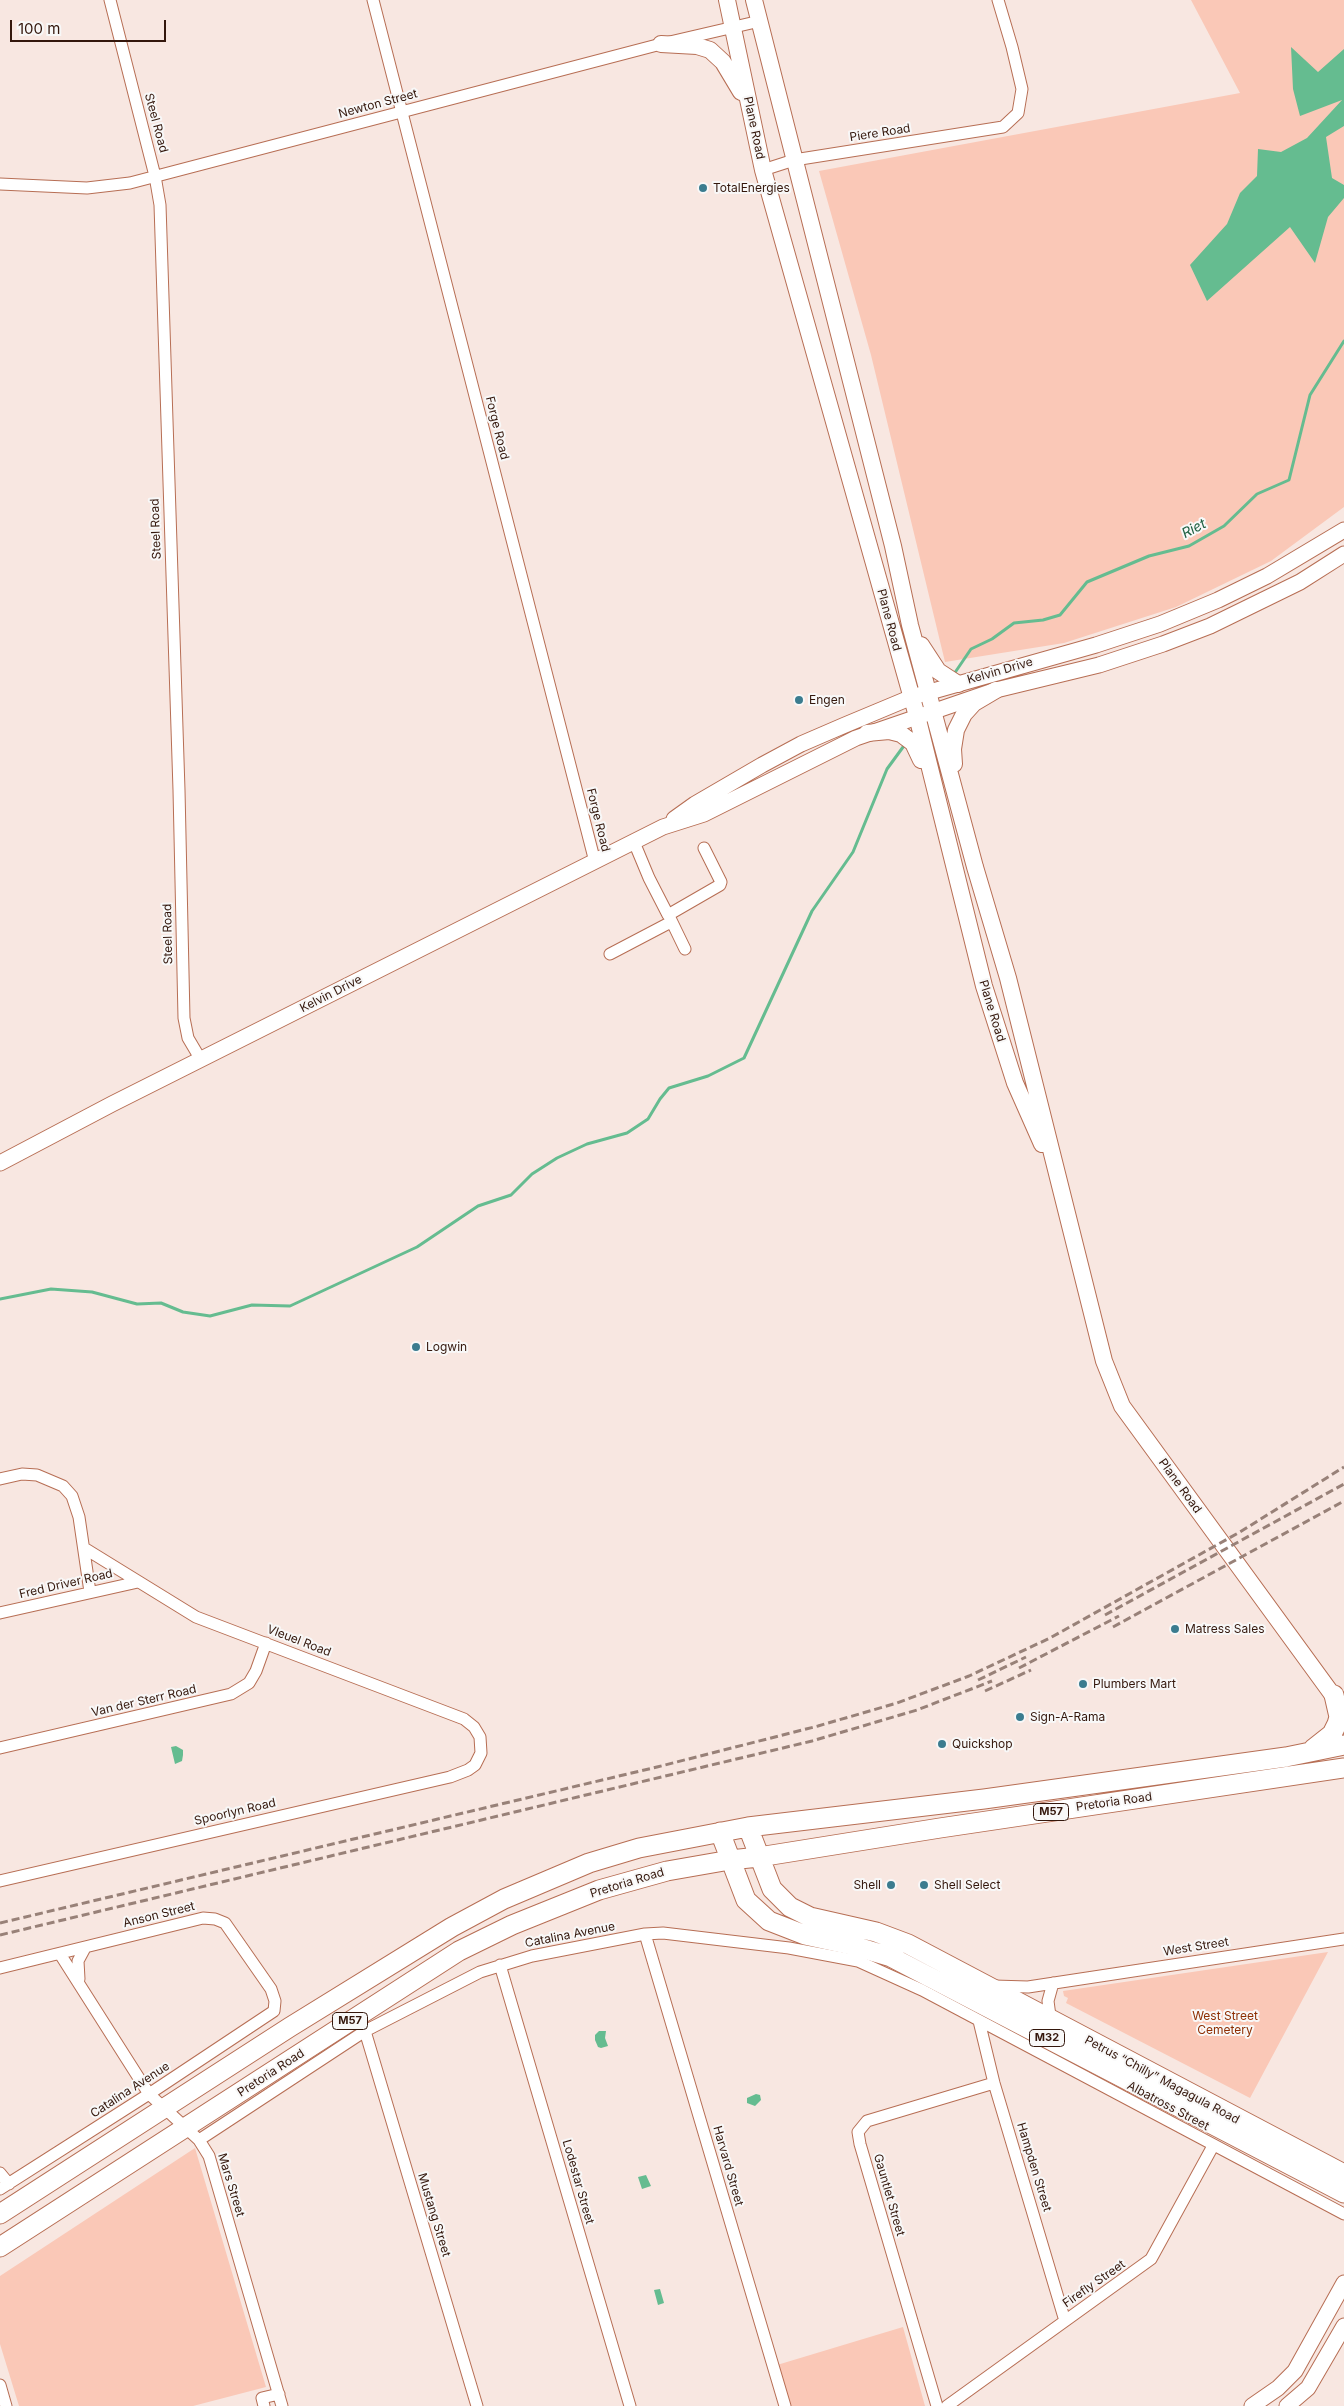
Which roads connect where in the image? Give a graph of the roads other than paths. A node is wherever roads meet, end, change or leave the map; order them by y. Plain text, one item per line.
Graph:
1 (110, 0) edge
2 (373, 0) edge
3 (727, 0) edge
4 (754, 0) edge
5 (998, 0) edge
6 (760, 21) junction
7 (733, 27) junction
8 (661, 44) junction
9 (750, 109) junction
10 (402, 112) junction
11 (794, 160) junction
12 (763, 170) junction
13 (155, 176) junction
14 (0, 184) edge
15 (1344, 530) edge
16 (1344, 554) edge
17 (910, 625) junction
18 (958, 684) junction
19 (996, 690) junction
20 (928, 692) junction
21 (912, 697) junction
22 (925, 714) junction
23 (867, 733) junction
24 (932, 782) junction
25 (956, 795) junction
26 (663, 827) junction
27 (634, 842) junction
28 (704, 848) dead end
29 (595, 862) junction
30 (975, 867) junction
31 (670, 918) junction
32 (685, 949) dead end
33 (610, 954) dead end
34 (995, 982) dead end
35 (201, 1060) junction
36 (0, 1163) edge
37 (1071, 1233) junction
38 (0, 1479) edge
39 (84, 1548) junction
40 (138, 1582) junction
41 (90, 1592) junction
42 (0, 1612) edge
43 (266, 1644) junction
44 (1337, 1695) edge
45 (1344, 1712) edge
46 (1344, 1745) edge
47 (0, 1748) edge
48 (1308, 1752) junction
49 (475, 1765) joint
50 (1343, 1768) edge
51 (984, 1799) junction
52 (982, 1822) junction
53 (748, 1827) junction
54 (720, 1832) junction
55 (786, 1852) junction
56 (759, 1857) junction
57 (730, 1860) junction
58 (0, 1880) edge
59 (772, 1890) junction
60 (645, 1934) junction
61 (1344, 1939) edge
62 (85, 1948) junction
63 (60, 1954) junction
64 (500, 1965) junction
65 (0, 1968) edge
66 (1053, 1983) junction
67 (990, 1986) junction
68 (81, 1987) junction
69 (274, 2011) joint
70 (979, 2021) junction
71 (1057, 2024) junction
72 (365, 2032) junction
73 (994, 2083) junction
74 (149, 2094) junction
75 (165, 2108) junction
76 (193, 2134) junction
77 (1213, 2146) junction
78 (0, 2173) edge
79 (1344, 2174) edge
80 (4, 2187) edge
81 (1344, 2193) edge
82 (0, 2214) edge
83 (1344, 2214) edge
84 (0, 2247) edge
85 (1344, 2283) edge
86 (1339, 2304) edge
87 (1065, 2321) junction
88 (1344, 2326) edge
89 (0, 2385) edge
90 (1278, 2388) junction
91 (279, 2394) junction
92 (263, 2402) edge
93 (1290, 2404) edge
94 (6, 2406) edge
95 (282, 2406) edge
96 (477, 2406) edge
97 (630, 2406) edge
98 (785, 2406) edge
99 (937, 2406) edge
100 (947, 2406) edge
101 (1252, 2406) edge

1 - 13 street, Steel Road
2 - 10 street, Forge Road
3 - 7 main road, Plane Road
4 - 6 main road, Plane Road
5 - 11 street, Piere Road
6 - 7 street, Newton Street
6 - 11 main road, Plane Road
7 - 8 street, Newton Street
7 - 9 main road, Plane Road
8 - 9 main road
8 - 10 street, Newton Street
9 - 12 main road, Plane Road
10 - 13 street, Newton Street
10 - 29 street, Forge Road
11 - 12 street, Piere Road
11 - 17 main road, Plane Road
12 - 21 main road, Plane Road
13 - 14 street, Newton Street
13 - 35 street, Steel Road
15 - 18 street, Kelvin Drive
16 - 19 street, Kelvin Drive
17 - 18 main road
17 - 20 main road, Plane Road
18 - 20 street, Kelvin Drive
19 - 22 street, Kelvin Drive
19 - 25 main road
20 - 21 street, Kelvin Drive
20 - 22 main road, Plane Road
21 - 22 main road, Plane Road
21 - 26 street, Kelvin Drive
22 - 23 street, Kelvin Drive
22 - 24 main road, Plane Road
22 - 25 main road, Plane Road
23 - 24 main road
23 - 26 street, Kelvin Drive
24 - 37 main road, Plane Road
25 - 30 main road, Plane Road
26 - 27 street, Kelvin Drive
27 - 29 street, Kelvin Drive
27 - 31 street
28 - 31 street
29 - 35 street, Kelvin Drive
30 - 34 main road
30 - 37 main road, Plane Road
31 - 32 street
31 - 33 street
35 - 36 street, Kelvin Drive
37 - 44 main road, Plane Road
38 - 39 street
39 - 40 street, Vleuel Road
39 - 41 street
40 - 41 street, Fred Driver Road
40 - 43 street, Vleuel Road
41 - 42 street, Fred Driver Road
43 - 47 street, Van der Sterr Road
43 - 49 street, Vleuel Road
44 - 45 main road, Plane Road
44 - 48 main road
46 - 48 main road, Pretoria Road / M57
48 - 51 main road, Pretoria Road / M57
49 - 58 street, Spoorlyn Road
50 - 52 main road, Pretoria Road / M57
51 - 52 main road
51 - 53 main road, Pretoria Road / M57
52 - 55 main road, Pretoria Road / M57
53 - 54 main road, Pretoria Road / M57
53 - 56 main road, Petrus “Chilly” Magagula Road / M32
54 - 57 main road, M32
54 - 75 main road, Pretoria Road / M57
55 - 56 main road, Pretoria Road / M57
55 - 59 main road
56 - 57 main road, Pretoria Road / M57
56 - 59 main road, Petrus “Chilly” Magagula Road / M32
57 - 76 main road, Pretoria Road / M57
57 - 81 main road, Petrus “Chilly” Magagula Road / M32
59 - 67 main road, Petrus “Chilly” Magagula Road / M32
60 - 64 street, Catalina Avenue
60 - 70 street, Catalina Avenue
60 - 98 street, Harvard Street
61 - 66 street, West Street
62 - 63 street, Anson Street
62 - 68 street
62 - 69 street, Anson Street
63 - 65 street, Anson Street
63 - 68 street, Mars Street
64 - 72 street, Catalina Avenue
64 - 97 street, Lodestar Street
66 - 67 street, West Street
66 - 71 street
67 - 71 main road, Petrus “Chilly” Magagula Road / M32
68 - 74 street, Mars Street
69 - 74 street, Catalina Avenue
70 - 73 street, Hampden Street
70 - 77 street, Albatross Street
71 - 79 main road, Petrus “Chilly” Magagula Road / M32
72 - 76 street, Catalina Avenue
72 - 96 street, Mustang Street
73 - 87 street, Hampden Street
73 - 99 street, Gauntlet Street
74 - 75 street, Mars Street
74 - 80 street, Catalina Avenue
75 - 76 street, Mars Street
75 - 82 main road, Pretoria Road / M57
76 - 84 main road, Pretoria Road / M57
76 - 91 street, Mars Street
77 - 83 street, Albatross Street
77 - 87 street, Firefly Street
78 - 80 street
85 - 86 street
86 - 90 street
87 - 100 street, Firefly Street
88 - 93 street
89 - 94 street
90 - 93 street
90 - 101 street
91 - 92 street
91 - 95 street, Mars Street

